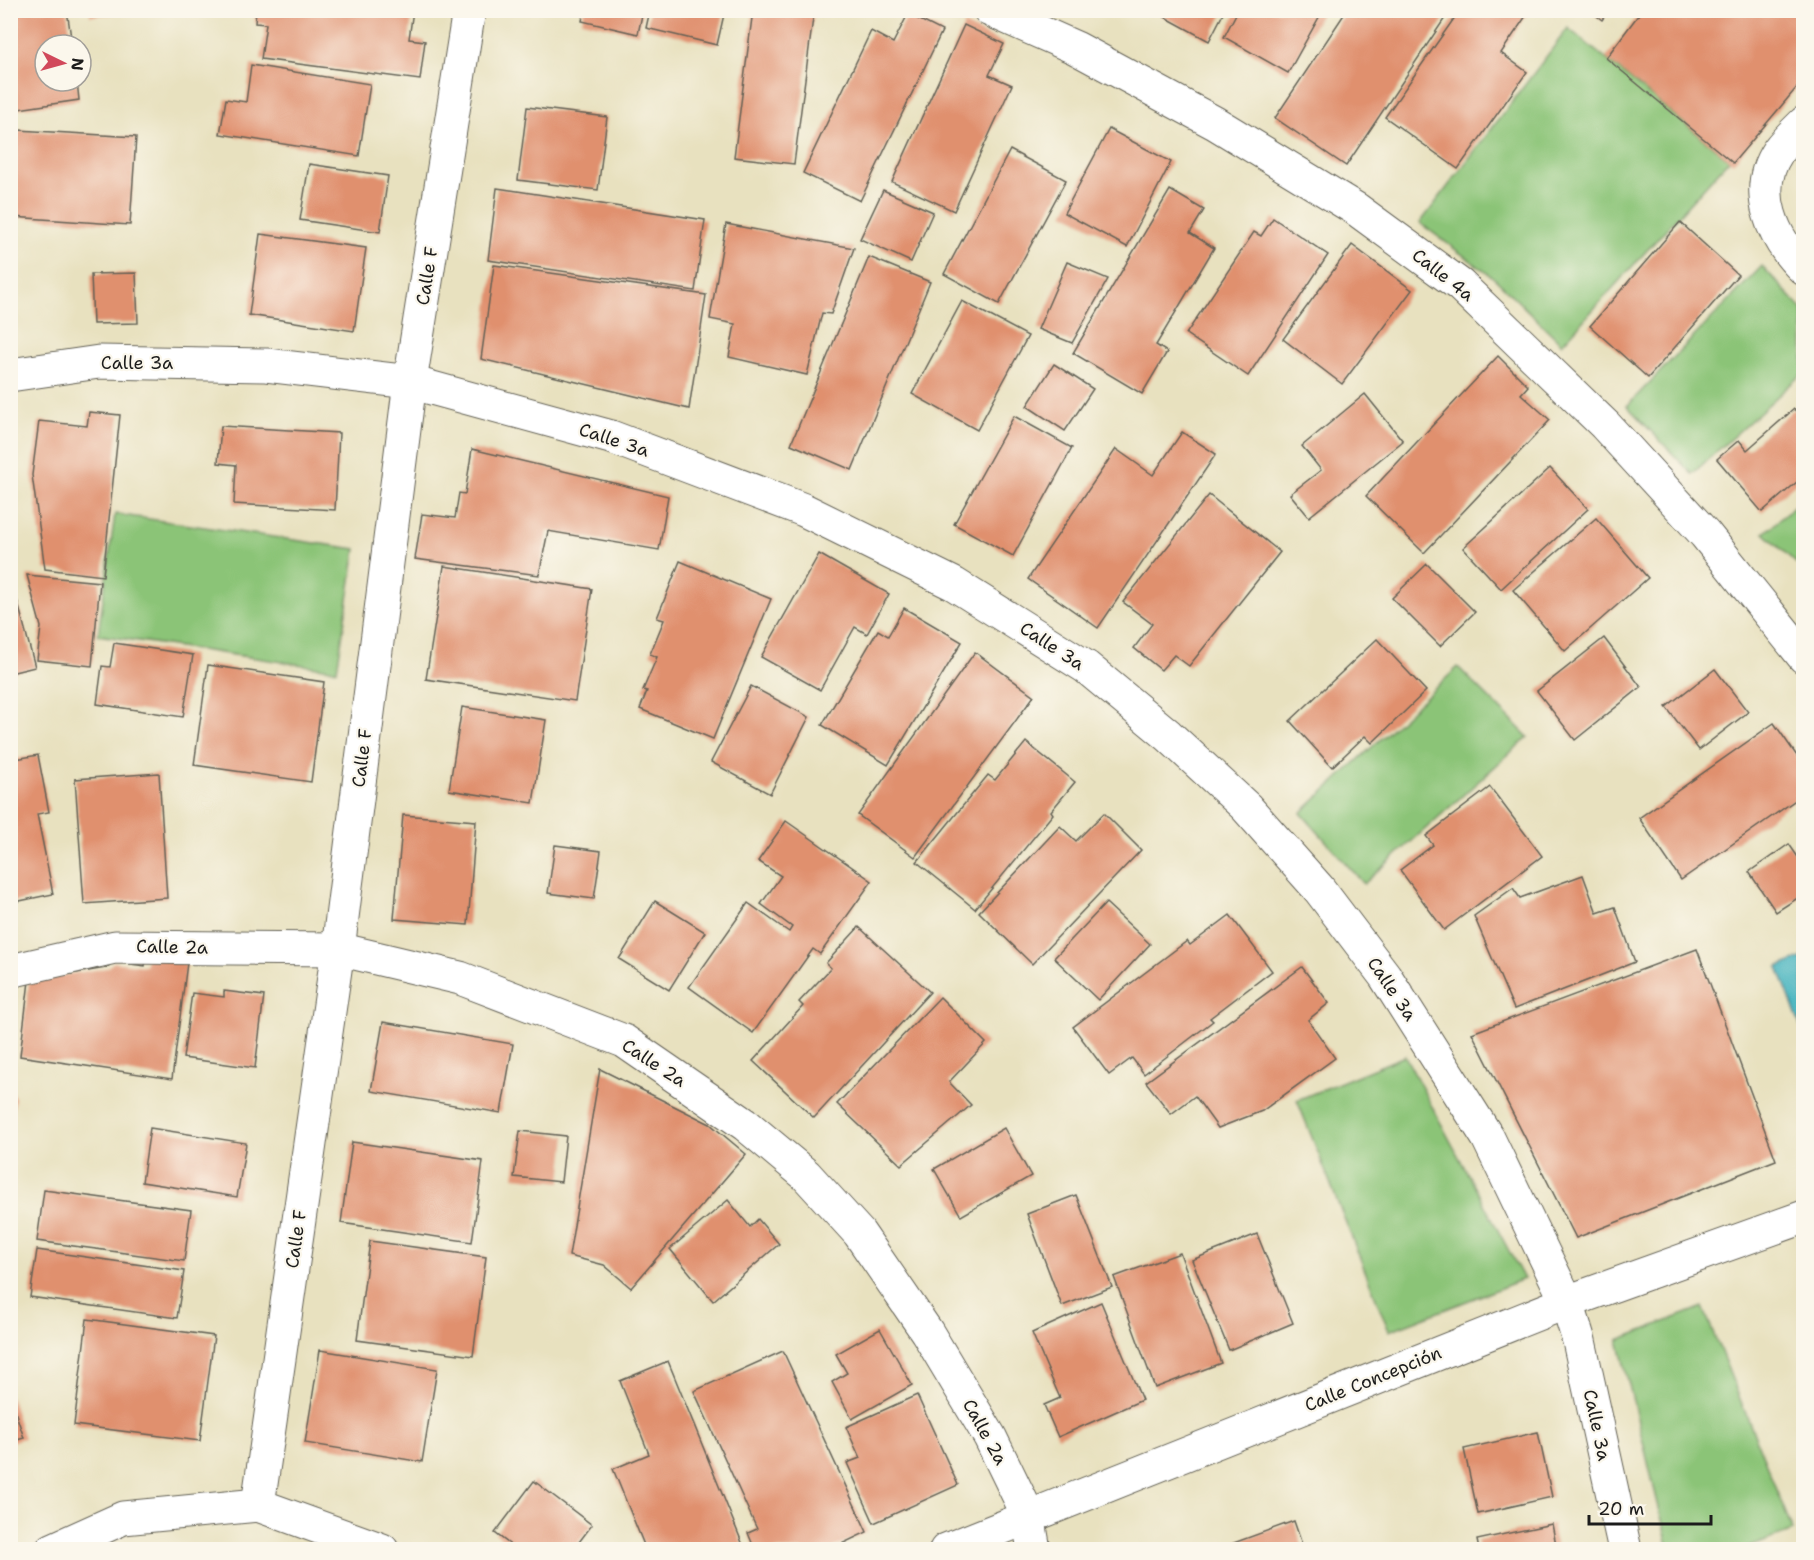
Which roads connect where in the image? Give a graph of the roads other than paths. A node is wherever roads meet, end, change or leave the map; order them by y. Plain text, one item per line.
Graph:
1 (469, 10) edge
2 (990, 10) edge
3 (1803, 123) edge
4 (1803, 269) edge
5 (10, 375) edge
6 (410, 382) junction
7 (1803, 657) edge
8 (338, 949) junction
9 (10, 971) edge
10 (1803, 1217) edge
11 (1567, 1302) junction
12 (258, 1505) junction
13 (1028, 1515) junction
14 (52, 1550) edge
15 (382, 1550) edge
16 (946, 1550) edge
17 (1034, 1550) edge
18 (1625, 1550) edge

1 - 6 street, Calle F
2 - 7 street, Calle 4a
3 - 4 street
5 - 6 street, Calle 3a
6 - 8 street, Calle F
6 - 11 street, Calle 3a
8 - 9 street, Calle 2a
8 - 12 street, Calle F
8 - 13 street, Calle 2a
10 - 11 street, Calle Concepción
11 - 13 street, Calle Concepción
11 - 18 street, Calle 3a
12 - 14 street
12 - 15 street
13 - 16 street, Calle Concepción
13 - 17 street, Calle 2a

